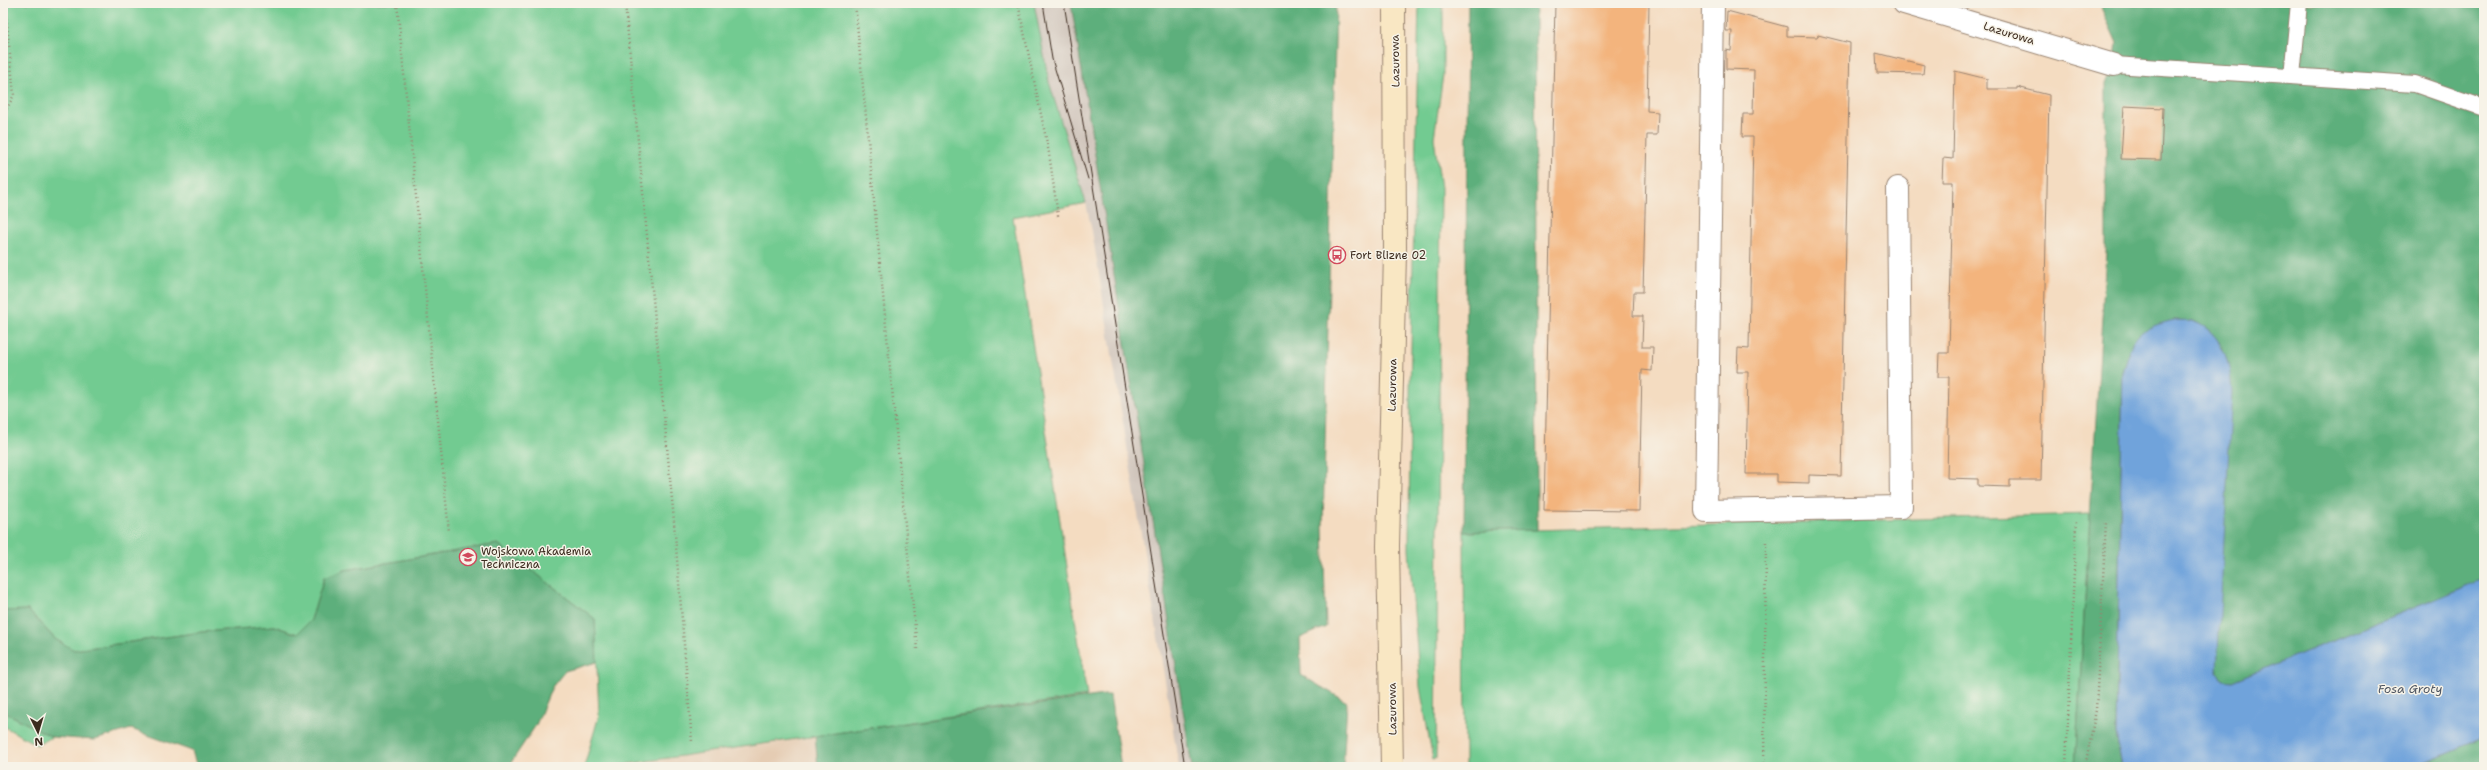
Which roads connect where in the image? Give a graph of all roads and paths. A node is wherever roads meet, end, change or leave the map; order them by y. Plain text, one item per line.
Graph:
1 (5, 3) edge
2 (397, 3) edge
3 (625, 3) edge
4 (855, 3) edge
5 (1018, 3) edge
6 (1394, 3) edge
7 (1713, 3) edge
8 (1904, 3) edge
9 (2299, 3) edge
10 (2114, 64) joint
11 (2292, 76) junction
12 (2484, 108) edge
13 (3, 116) edge
14 (1898, 188) dead end
15 (1058, 216) dead end
16 (2076, 521) dead end
17 (2106, 522) dead end
18 (449, 532) dead end
19 (1766, 536) dead end
20 (917, 649) dead end
21 (692, 742) dead end
22 (1392, 767) edge
23 (1764, 767) edge
24 (2066, 767) edge
25 (2086, 767) edge

1 - 13 path
2 - 18 path
3 - 21 path
4 - 20 path
5 - 15 path
6 - 22 street, Lazurowa
7 - 14 street
8 - 10 street, Lazurowa
9 - 11 lane
10 - 11 lane
11 - 12 lane
16 - 24 path
17 - 25 path
19 - 23 path

